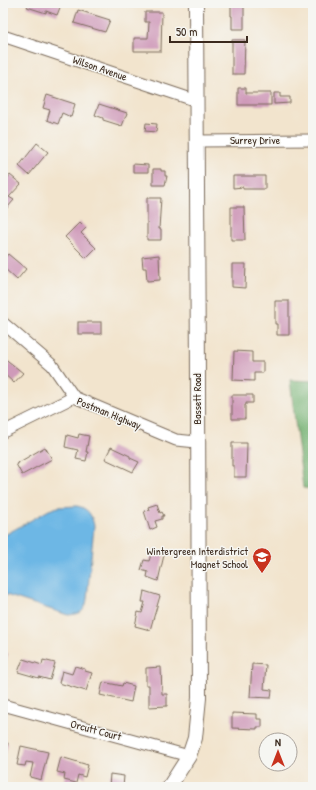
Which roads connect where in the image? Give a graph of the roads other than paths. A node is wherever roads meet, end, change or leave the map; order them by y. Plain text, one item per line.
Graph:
1 (196, 3) edge
2 (3, 36) edge
3 (197, 101) junction
4 (198, 140) junction
5 (313, 140) edge
6 (3, 323) edge
7 (74, 398) junction
8 (3, 432) edge
9 (197, 442) junction
10 (3, 705) edge
11 (189, 756) junction
12 (169, 787) edge

1 - 3 street, Bassett Road
2 - 3 street, Wilson Avenue
3 - 4 street, Bassett Road
4 - 5 street, Surrey Drive
4 - 9 street, Bassett Road
6 - 7 street
7 - 8 street, Postman Highway
7 - 9 street, Postman Highway
9 - 11 street, Bassett Road
10 - 11 street, Orcutt Court
11 - 12 street, Bassett Road

